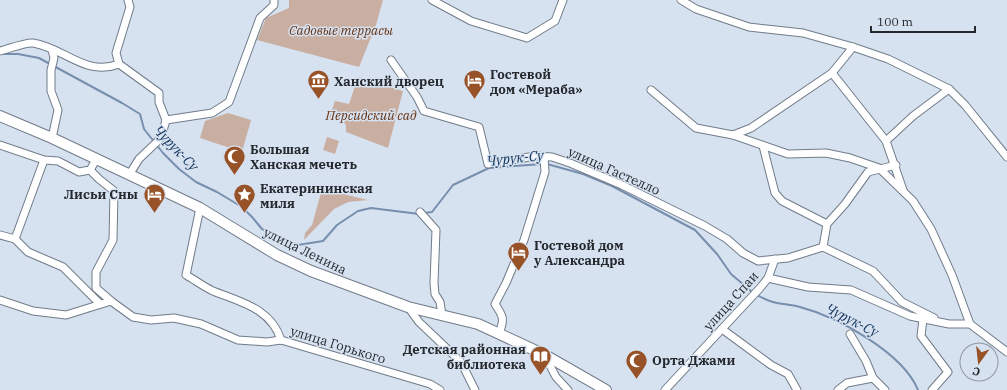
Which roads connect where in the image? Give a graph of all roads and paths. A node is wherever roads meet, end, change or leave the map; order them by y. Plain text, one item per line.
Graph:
1 (128, 0) edge
2 (274, 0) edge
3 (432, 0) edge
4 (563, 0) edge
5 (680, 0) edge
6 (853, 47) junction
7 (52, 50) junction
8 (0, 51) edge
9 (391, 60) dead end
10 (119, 64) junction
11 (832, 73) junction
12 (949, 89) junction
13 (651, 90) dead end
14 (0, 116) edge
15 (166, 120) junction
16 (733, 135) junction
17 (52, 138) junction
18 (886, 141) junction
19 (0, 145) edge
20 (763, 146) junction
21 (1007, 157) edge
22 (44, 160) junction
23 (96, 160) junction
24 (544, 161) junction
25 (896, 165) junction
26 (879, 168) junction
27 (90, 170) junction
28 (129, 175) junction
29 (904, 190) junction
30 (200, 208) junction
31 (422, 213) dead end
32 (827, 224) junction
33 (0, 235) edge
34 (15, 239) junction
35 (823, 247) junction
36 (775, 259) junction
37 (768, 278) junction
38 (0, 300) edge
39 (111, 301) junction
40 (100, 304) junction
41 (408, 307) junction
42 (442, 315) junction
43 (923, 319) junction
44 (949, 324) junction
45 (970, 324) junction
46 (722, 329) junction
47 (499, 333) junction
48 (850, 334) dead end
49 (281, 340) junction
50 (1007, 352) edge
51 (545, 355) junction
52 (873, 378) junction
53 (440, 390) edge
54 (475, 390) edge
55 (568, 390) edge
56 (606, 390) edge
57 (665, 390) edge
58 (797, 390) edge
59 (838, 390) edge
60 (885, 390) edge
61 (932, 390) edge

1 - 10 street
2 - 15 street
3 - 4 street
5 - 6 street
6 - 11 street
6 - 12 street
7 - 8 street
7 - 10 street
7 - 17 street
9 - 24 street, улица Гастелло
10 - 15 street
11 - 16 street
11 - 18 street
12 - 18 street
12 - 21 street
13 - 16 street
14 - 17 main road, улица Ленина
15 - 28 street
16 - 20 street
17 - 23 main road, улица Ленина
18 - 25 street
19 - 22 street
20 - 26 street
20 - 32 street
22 - 27 street
22 - 34 street
23 - 27 street
23 - 28 main road, улица Ленина
24 - 36 street, улица Гастелло
24 - 47 street
25 - 26 street
25 - 29 street
26 - 29 street
26 - 32 street
27 - 39 street, улица Горького
28 - 30 main road, улица Ленина
29 - 45 street
30 - 41 main road, улица Ленина
30 - 49 street
31 - 42 street
32 - 35 street
33 - 34 street
34 - 40 street
35 - 36 street
35 - 44 street
36 - 37 street, улица Спаи
37 - 43 street
37 - 46 street, улица Спаи
38 - 40 street
39 - 40 street
39 - 49 street, улица Горького
41 - 42 main road, улица Ленина
41 - 54 street
42 - 47 main road, улица Ленина
43 - 44 street
43 - 61 street
44 - 45 street
45 - 50 street
46 - 57 street, улица Спаи
46 - 58 street
47 - 51 main road, улица Ленина
48 - 52 street
49 - 53 street, улица Горького
51 - 55 street
51 - 56 main road, улица Ленина
52 - 59 street
52 - 60 street

